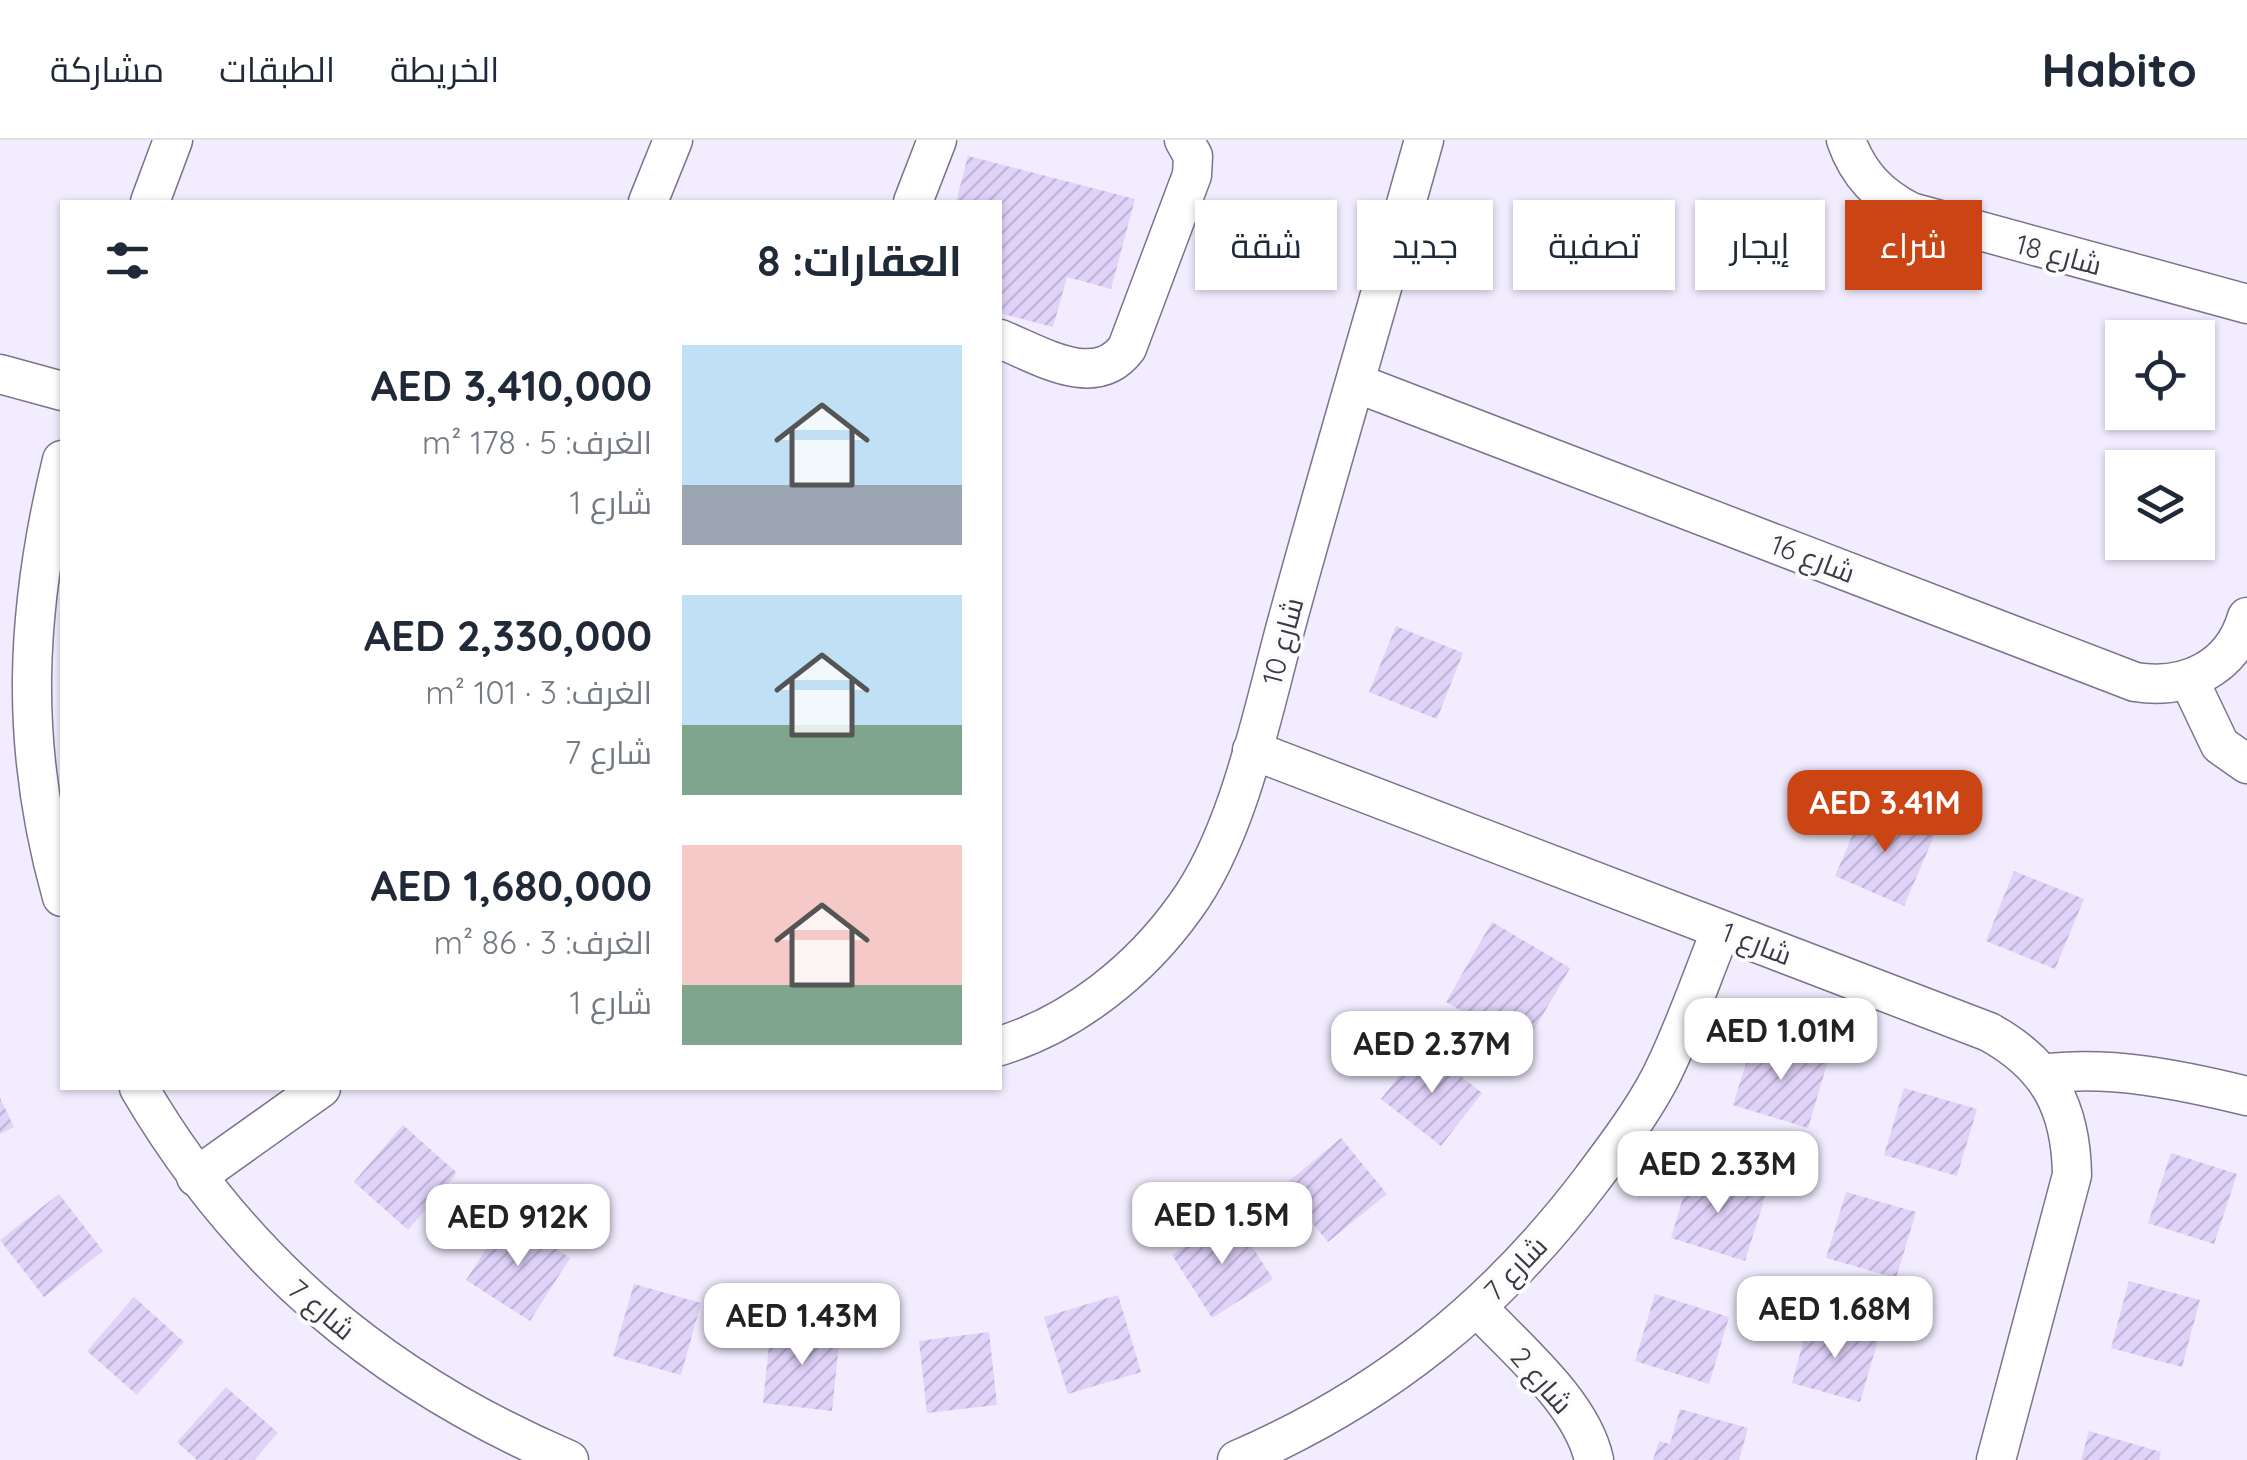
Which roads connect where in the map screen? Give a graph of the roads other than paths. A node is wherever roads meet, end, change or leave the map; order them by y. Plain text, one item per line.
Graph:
1 (174, 140) edge
2 (673, 140) edge
3 (937, 140) edge
4 (1184, 140) edge
5 (1424, 140) edge
6 (1846, 140) edge
7 (151, 200) edge
8 (649, 200) edge
9 (914, 200) edge
10 (2247, 304) edge
11 (1002, 340) edge
12 (0, 374) edge
13 (1356, 383) junction
14 (60, 390) edge
15 (60, 468) edge
16 (2247, 617) edge
17 (2189, 680) junction
18 (16, 739) edge
19 (1252, 750) junction
20 (2247, 764) edge
21 (60, 889) edge
22 (1721, 930) junction
23 (1002, 1045) edge
24 (2042, 1074) junction
25 (140, 1090) edge
26 (318, 1090) edge
27 (2247, 1096) edge
28 (196, 1176) junction
29 (1477, 1307) junction
30 (554, 1457) edge
31 (1237, 1460) edge
32 (1594, 1460) edge
33 (1996, 1460) edge

1 - 7 street
2 - 8 street
3 - 9 street
4 - 11 street
5 - 13 street, شارع 10
6 - 10 street, شارع 18
12 - 14 street
13 - 17 street, شارع 16
13 - 19 street, شارع 10
15 - 18 street
16 - 17 street
17 - 20 street
18 - 21 street
19 - 22 street, شارع 1
19 - 23 street, شارع 10
22 - 24 street, شارع 1
22 - 29 street, شارع 7
24 - 27 street
24 - 33 street, شارع 1
25 - 28 street, شارع 7
26 - 28 street
28 - 30 street, شارع 7
29 - 31 street, شارع 7
29 - 32 street, شارع 2

